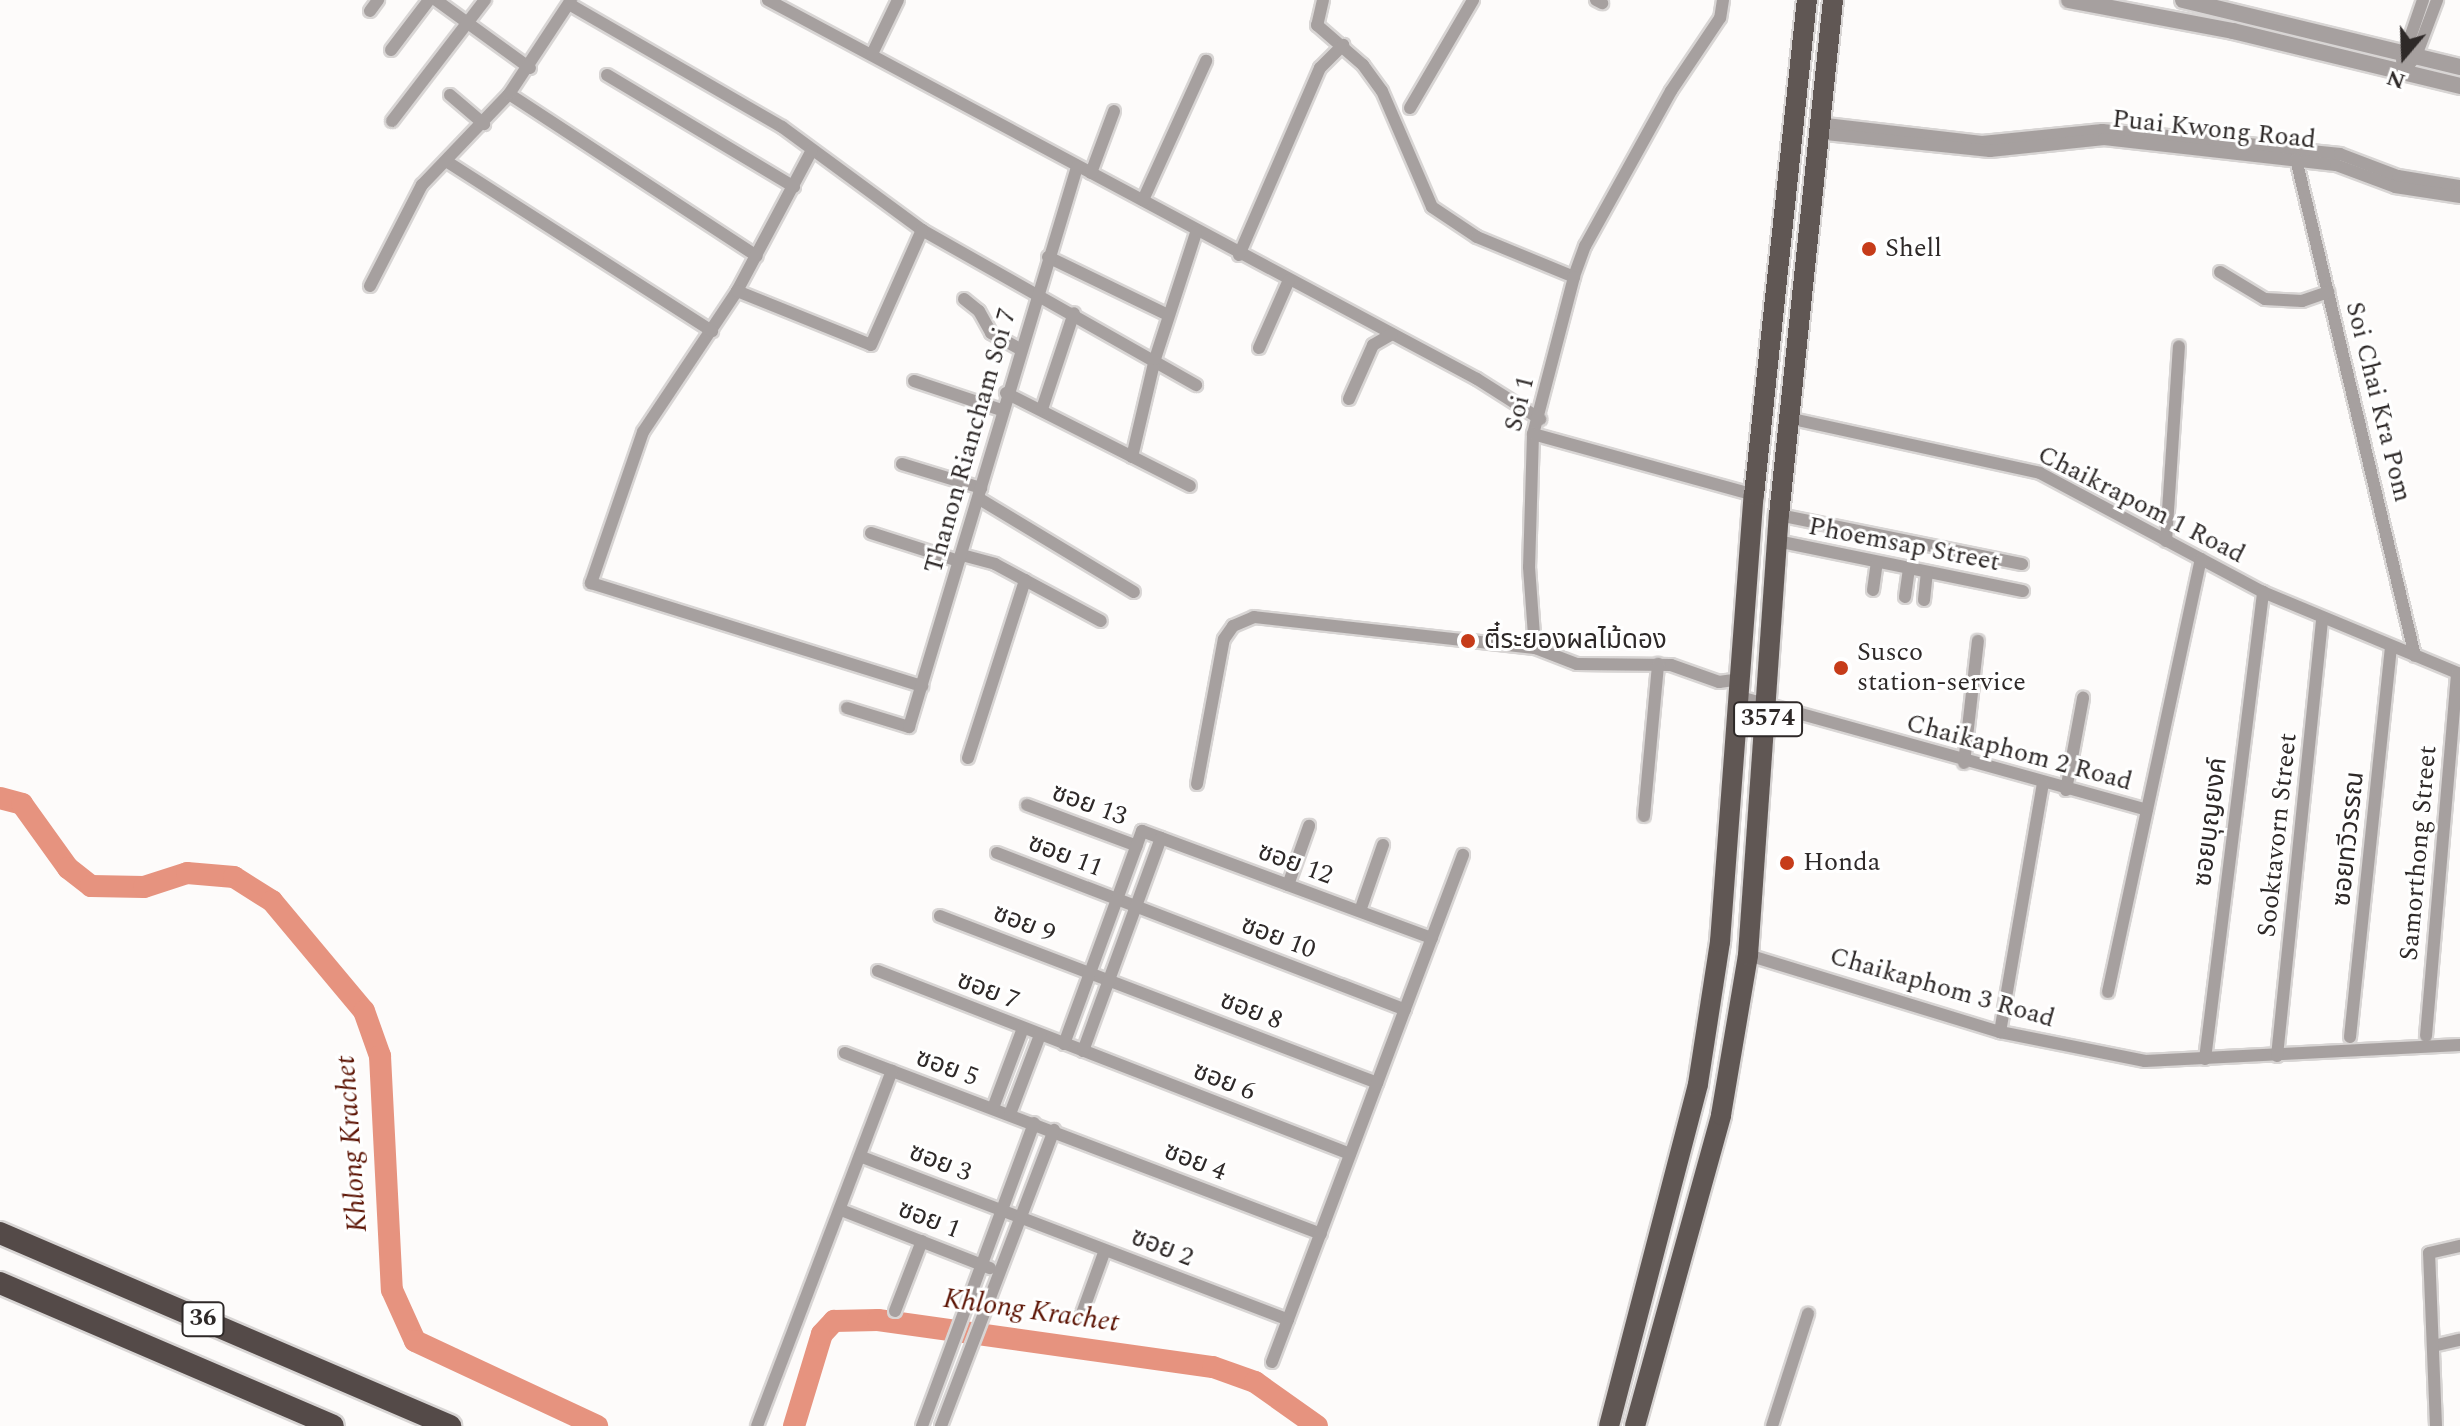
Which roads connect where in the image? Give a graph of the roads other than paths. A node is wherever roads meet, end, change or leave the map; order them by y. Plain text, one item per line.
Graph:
1 (378, 0) edge
2 (429, 0) edge
3 (436, 0) edge
4 (485, 0) edge
5 (768, 0) edge
6 (898, 0) edge
7 (1323, 0) edge
8 (1473, 0) edge
9 (1723, 0) edge
10 (1807, 0) edge
11 (2069, 0) edge
12 (2183, 0) edge
13 (2423, 0) edge
14 (2437, 0) edge
15 (570, 2) edge
16 (1835, 2) edge
17 (2241, 6) edge
18 (370, 11) dead end
19 (467, 24) junction
20 (1343, 45) junction
21 (391, 50) dead end
22 (872, 54) junction
23 (2409, 54) junction
24 (1206, 61) dead end
25 (2460, 67) edge
26 (530, 68) junction
27 (2403, 72) junction
28 (607, 75) dead end
29 (2460, 86) edge
30 (509, 94) junction
31 (450, 95) dead end
32 (1410, 108) dead end
33 (1114, 111) dead end
34 (392, 121) dead end
35 (484, 124) junction
36 (1816, 128) junction
37 (812, 150) junction
38 (2296, 159) junction
39 (446, 161) junction
40 (1077, 167) junction
41 (1091, 173) junction
42 (2460, 186) edge
43 (794, 187) junction
44 (2460, 197) edge
45 (1143, 200) junction
46 (922, 230) junction
47 (1196, 233) junction
48 (1239, 255) junction
49 (757, 256) junction
50 (1048, 257) junction
51 (2220, 272) dead end
52 (1574, 277) junction
53 (1289, 280) junction
54 (370, 286) dead end
55 (737, 291) junction
56 (2328, 292) junction
57 (1036, 294) junction
58 (964, 299) dead end
59 (1074, 313) junction
60 (1168, 315) junction
61 (712, 331) junction
62 (1392, 334) junction
63 (2179, 346) dead end
64 (1259, 348) dead end
65 (1020, 349) junction
66 (1155, 359) junction
67 (914, 381) dead end
68 (1196, 385) dead end
69 (1006, 393) junction
70 (1349, 399) dead end
71 (1042, 409) junction
72 (1001, 410) junction
73 (1788, 418) junction
74 (1540, 419) junction
75 (1533, 434) junction
76 (1132, 457) junction
77 (902, 464) dead end
78 (1190, 486) dead end
79 (979, 493) junction
80 (1754, 495) junction
81 (1779, 515) junction
82 (871, 533) dead end
83 (1777, 541) junction
84 (2166, 541) junction
85 (1972, 554) junction
86 (961, 558) junction
87 (2201, 559) junction
88 (1877, 562) junction
89 (2022, 564) dead end
90 (1909, 568) junction
91 (1927, 572) junction
92 (1025, 580) junction
93 (1966, 580) junction
94 (1873, 590) dead end
95 (2023, 591) dead end
96 (1134, 592) dead end
97 (2263, 592) junction
98 (1905, 597) dead end
99 (1924, 600) dead end
100 (2322, 619) junction
101 (1101, 621) dead end
102 (1978, 641) dead end
103 (2391, 646) junction
104 (1535, 648) junction
105 (2415, 656) junction
106 (1658, 664) junction
107 (2458, 674) edge
108 (922, 686) junction
109 (1741, 688) junction
110 (2083, 698) dead end
111 (1769, 704) junction
112 (847, 708) dead end
113 (968, 758) dead end
114 (1964, 763) junction
115 (1197, 784) dead end
116 (2043, 784) junction
117 (2066, 790) junction
118 (1027, 805) dead end
119 (2147, 810) junction
120 (1644, 816) dead end
121 (1309, 826) dead end
122 (1161, 838) junction
123 (1383, 845) dead end
124 (1137, 846) junction
125 (997, 853) dead end
126 (1463, 855) dead end
127 (1288, 885) junction
128 (1118, 900) junction
129 (1135, 907) junction
130 (1360, 911) junction
131 (940, 916) dead end
132 (1432, 938) junction
133 (1748, 955) junction
134 (878, 971) dead end
135 (1091, 974) junction
136 (1109, 980) junction
137 (2108, 992) dead end
138 (1405, 1010) junction
139 (1023, 1028) junction
140 (2000, 1032) junction
141 (1040, 1035) junction
142 (2426, 1036) dead end
143 (2350, 1037) dead end
144 (1064, 1044) junction
145 (2460, 1045) edge
146 (1083, 1051) junction
147 (845, 1053) dead end
148 (2277, 1056) junction
149 (2205, 1059) junction
150 (892, 1071) junction
151 (1377, 1083) junction
152 (993, 1108) junction
153 (1010, 1114) junction
154 (1034, 1123) junction
155 (1054, 1130) junction
156 (1350, 1154) junction
157 (862, 1157) junction
158 (841, 1210) junction
159 (1003, 1211) junction
160 (1020, 1218) junction
161 (0, 1233) edge
162 (1321, 1234) junction
163 (922, 1241) junction
164 (2460, 1246) edge
165 (1105, 1250) junction
166 (983, 1265) junction
167 (1000, 1272) junction
168 (0, 1283) edge
169 (895, 1311) dead end
170 (1808, 1314) dead end
171 (1080, 1319) dead end
172 (1288, 1320) junction
173 (958, 1335) junction
174 (975, 1340) junction
175 (2460, 1340) edge
176 (2433, 1346) junction
177 (1272, 1362) dead end
178 (938, 1386) junction
179 (955, 1392) junction
180 (333, 1426) edge
181 (450, 1426) edge
182 (757, 1426) edge
183 (922, 1426) edge
184 (941, 1426) edge
185 (1609, 1426) edge
186 (1635, 1426) edge
187 (1772, 1426) edge
188 (2436, 1426) edge

1 - 18 street
2 - 21 street
3 - 19 street
4 - 19 street
5 - 22 street
6 - 22 street
7 - 20 street
8 - 32 street
9 - 52 street, Soi 1
10 - 80 main road, 3574
11 - 27 street
12 - 17 street
13 - 23 street
14 - 23 street
15 - 26 street
15 - 37 street
16 - 36 main road, 3574
17 - 23 street
19 - 26 street
19 - 34 street
20 - 48 street
20 - 52 street
22 - 40 street
23 - 25 street
23 - 27 street
24 - 45 street
26 - 30 street
27 - 29 street
28 - 43 street
30 - 35 street
30 - 49 street
31 - 35 street
33 - 41 street
35 - 39 street
36 - 38 street, Puai Kwong Road
36 - 42 street, Puai Kwong Road
36 - 73 main road, 3574
37 - 43 street
37 - 46 street
38 - 44 street, Puai Kwong Road
38 - 56 street, Soi Chai Kra Pom
39 - 54 street
39 - 61 street
40 - 41 street
40 - 50 street, Thanon Riancham Soi 7
41 - 45 street
43 - 49 street
45 - 47 street
46 - 55 street
46 - 57 street
47 - 48 street
47 - 60 street
48 - 53 street
49 - 55 street
50 - 57 street, Thanon Riancham Soi 7
50 - 60 street
51 - 56 street
52 - 74 street, Soi 1
53 - 62 street
53 - 64 street
55 - 61 street
56 - 105 street, Soi Chai Kra Pom
57 - 59 street
57 - 65 street, Thanon Riancham Soi 7
58 - 65 street
59 - 66 street
59 - 71 street
60 - 66 street
61 - 108 street
62 - 70 street
62 - 74 street
63 - 84 street
65 - 69 street, Thanon Riancham Soi 7
66 - 68 street
66 - 76 street
67 - 72 street
69 - 71 street
69 - 72 street, Thanon Riancham Soi 7
71 - 76 street
72 - 79 street, Thanon Riancham Soi 7
73 - 81 main road, 3574
73 - 84 street, Chaikrapom 1 Road
74 - 75 street, Soi 1
75 - 80 street
75 - 104 street, Soi 1
76 - 78 street
77 - 79 street
79 - 86 street, Thanon Riancham Soi 7
79 - 96 street
80 - 109 main road, 3574
81 - 83 main road, 3574
81 - 85 street
82 - 86 street
83 - 88 street, Phoemsap Street
83 - 111 main road, 3574
84 - 87 street, Chaikrapom 1 Road
85 - 89 street
85 - 93 street
86 - 92 street
86 - 108 street, Thanon Riancham Soi 7
87 - 97 street, Chaikrapom 1 Road
87 - 119 street, Chaikaphom 2 Road
88 - 90 street, Phoemsap Street
88 - 94 street
90 - 91 street, Phoemsap Street
90 - 98 street
91 - 93 street, Phoemsap Street
91 - 99 street
92 - 101 street
92 - 113 street
93 - 95 street, Phoemsap Street
97 - 100 street, Chaikrapom 1 Road
97 - 149 street, ซอยบุญยงค์
100 - 103 street, Chaikrapom 1 Road
100 - 148 street, Sooktavorn Street
102 - 114 street
103 - 105 street, Chaikrapom 1 Road
103 - 143 street, ซอยทวีวรรณ
104 - 106 street
104 - 115 street
105 - 107 street, Chaikrapom 1 Road
106 - 109 street
106 - 120 street
107 - 142 street, Samorthong Street
108 - 112 street, Thanon Riancham Soi 7
109 - 111 street, Chaikaphom 2 Road
109 - 185 main road, 3574
110 - 117 street
111 - 114 street, Chaikaphom 2 Road
111 - 133 main road, 3574
114 - 116 street, Chaikaphom 2 Road
116 - 117 street, Chaikaphom 2 Road
116 - 140 street
117 - 119 street, Chaikaphom 2 Road
118 - 124 street, ซอย 13
119 - 137 street, Chaikaphom 2 Road
121 - 127 street
122 - 124 street, ซอย 12
122 - 127 street, ซอย 12
122 - 129 street
123 - 130 street
124 - 128 street
125 - 128 street, ซอย 11
126 - 132 street
127 - 130 street, ซอย 12
128 - 129 street, ซอย 11
128 - 135 street
129 - 136 street
129 - 138 street, ซอย 10
130 - 132 street, ซอย 12
131 - 135 street, ซอย 9
132 - 138 street
133 - 140 street, Chaikaphom 3 Road
133 - 186 main road, 3574
134 - 139 street, ซอย 7
135 - 136 street, ซอย 9
135 - 144 street
136 - 146 street
136 - 151 street, ซอย 8
138 - 151 street
139 - 141 street, ซอย 7
139 - 152 street
140 - 149 street, Chaikaphom 3 Road
141 - 144 street, ซอย 7
141 - 153 street
144 - 146 street, ซอย 7
145 - 148 street, Chaikaphom 3 Road
146 - 156 street, ซอย 6
147 - 150 street, ซอย 5
148 - 149 street, Chaikaphom 3 Road
150 - 152 street, ซอย 5
150 - 157 street
151 - 156 street
152 - 153 street, ซอย 5
153 - 154 street, ซอย 5
154 - 155 street, ซอย 4
154 - 159 street
155 - 160 street
155 - 162 street, ซอย 4
156 - 162 street
157 - 158 street
157 - 159 street, ซอย 3
158 - 163 street, ซอย 1
158 - 182 street
159 - 160 street, ซอย 3
159 - 166 street
160 - 165 street, ซอย 2
160 - 167 street
161 - 181 highway, 36
162 - 172 street
163 - 166 street, ซอย 1
163 - 169 street
164 - 176 street
165 - 171 street
165 - 172 street, ซอย 2
166 - 167 street, ซอย 1
166 - 173 street
167 - 174 street
168 - 180 highway, 36
170 - 187 street
172 - 177 street
173 - 174 street
173 - 178 street
174 - 179 street
175 - 176 street
176 - 188 street
178 - 179 street
178 - 183 street
179 - 184 street

